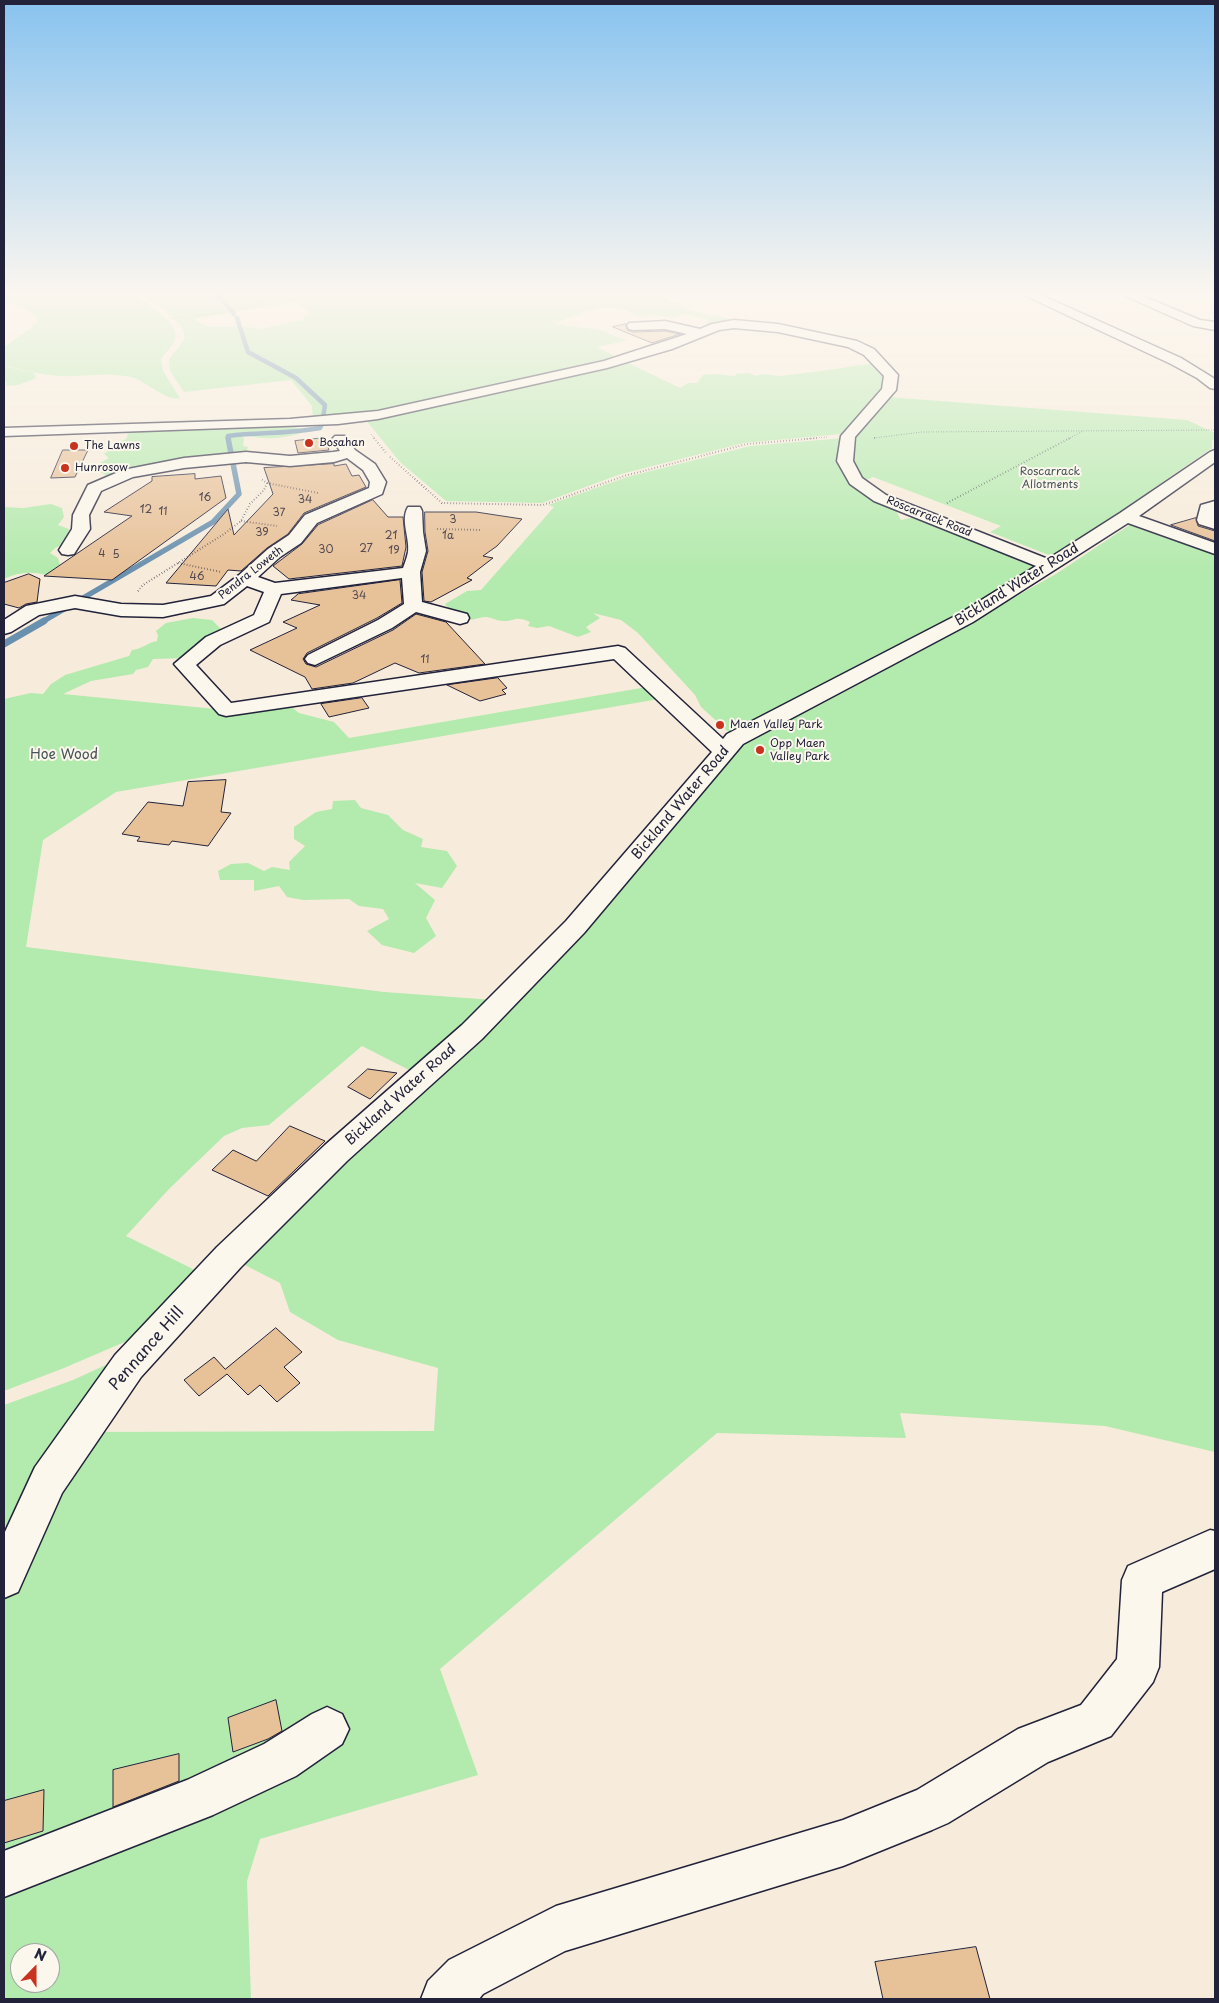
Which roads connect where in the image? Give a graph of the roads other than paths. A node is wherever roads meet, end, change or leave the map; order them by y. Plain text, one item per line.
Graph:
1 (504, 387) edge
2 (890, 387) edge
3 (338, 420) junction
4 (4, 432) edge
5 (349, 453) junction
6 (1215, 456) edge
7 (937, 506) road end
8 (1215, 506) edge
9 (918, 513) junction
10 (898, 515) dead end
11 (1126, 517) junction
12 (414, 519) road end
13 (1215, 524) edge
14 (1215, 549) edge
15 (68, 550) dead end
16 (1051, 566) junction
17 (411, 572) junction
18 (246, 579) junction
19 (274, 589) junction
20 (413, 606) junction
21 (460, 618) dead end
22 (4, 628) edge
23 (315, 659) dead end
24 (724, 752) junction
25 (336, 1153) joint
26 (1215, 1550) edge
27 (4, 1578) edge
28 (327, 1729) dead end
29 (4, 1874) edge
30 (446, 1999) edge

1 - 3 street
2 - 9 street, Roscarrack Road
3 - 4 street
3 - 5 street, Pendra Loweth
5 - 15 street
5 - 18 street, Pendra Loweth
6 - 11 street, Bickland Water Road
7 - 9 street
8 - 13 street
9 - 10 street
9 - 16 street, Roscarrack Road
11 - 14 street
11 - 16 street, Bickland Water Road
12 - 17 street
16 - 24 street, Bickland Water Road
17 - 19 street
17 - 20 street
18 - 19 street
18 - 22 street, Pendra Loweth
19 - 24 street
20 - 21 street
20 - 23 street
24 - 25 street, Bickland Water Road
25 - 27 street, Pennance Hill
26 - 30 street
28 - 29 street

